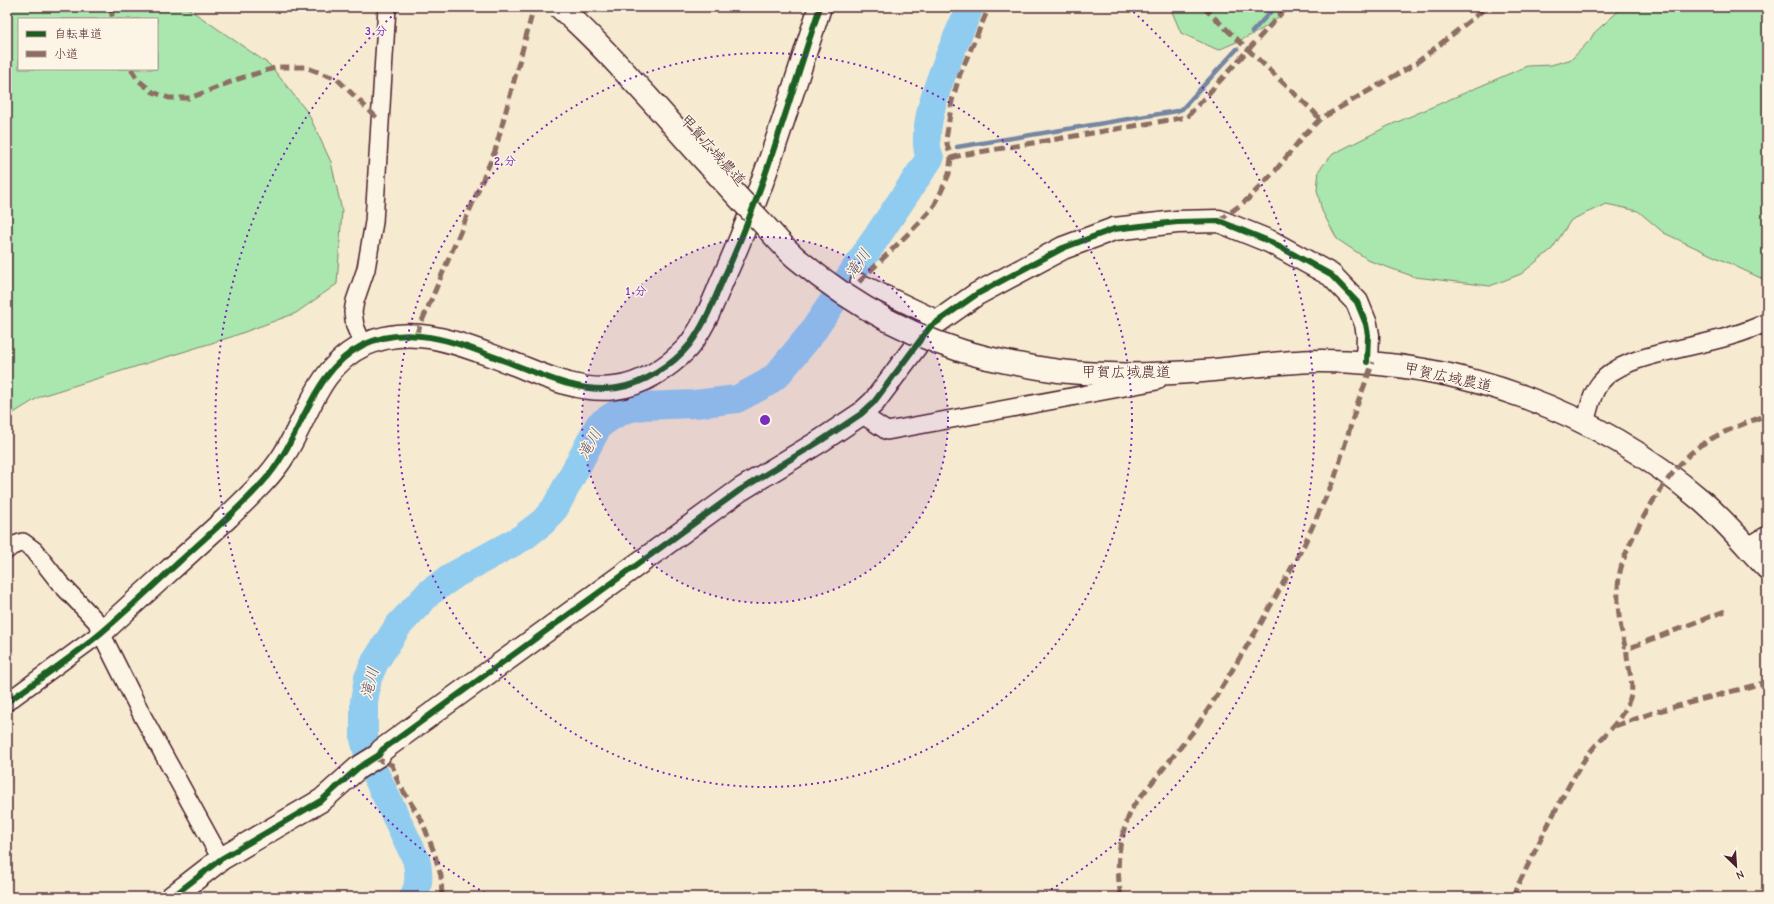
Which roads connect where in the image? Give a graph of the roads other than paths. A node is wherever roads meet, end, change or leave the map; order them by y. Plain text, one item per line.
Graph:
1 (387, 7) edge
2 (559, 7) edge
3 (820, 7) edge
4 (859, 282) dead end
5 (938, 320) junction
6 (1767, 322) edge
7 (363, 345) junction
8 (1367, 362) junction
9 (1202, 371) junction
10 (861, 414) junction
11 (1585, 423) junction
12 (1767, 535) edge
13 (1747, 547) junction
14 (7, 550) edge
15 (1767, 568) edge
16 (101, 633) junction
17 (7, 702) edge
18 (221, 859) junction
19 (172, 897) edge

1 - 7 street
2 - 9 street, 甲賀広域農道, bridge
3 - 7 street
4 - 5 street
5 - 8 street
5 - 10 street
6 - 11 street
7 - 16 street
8 - 9 street, 甲賀広域農道
8 - 11 street, 甲賀広域農道
9 - 10 street
10 - 18 street
11 - 13 street, 甲賀広域農道
12 - 13 street
13 - 15 street, 甲賀広域農道
14 - 16 street
16 - 17 street
16 - 18 street
18 - 19 street

